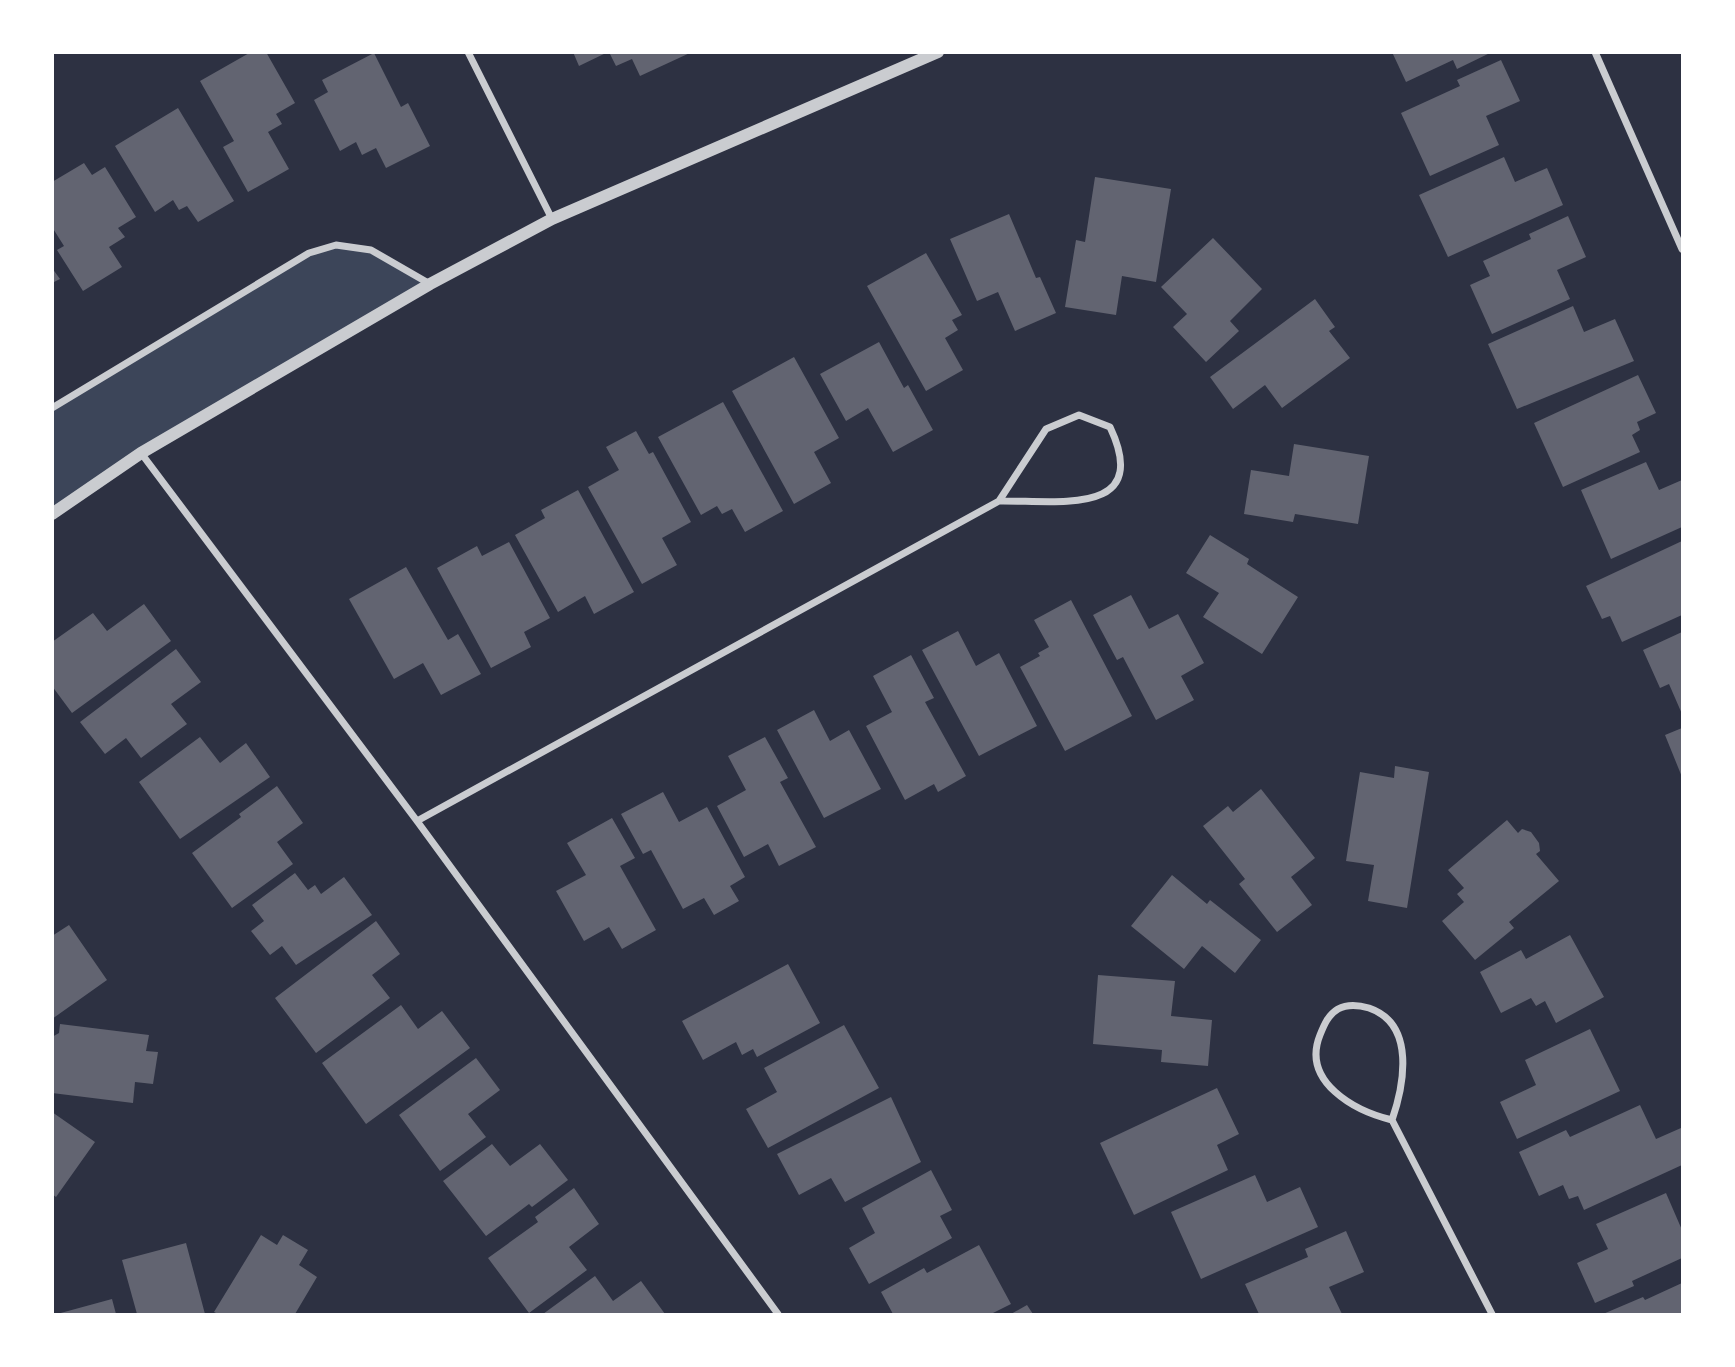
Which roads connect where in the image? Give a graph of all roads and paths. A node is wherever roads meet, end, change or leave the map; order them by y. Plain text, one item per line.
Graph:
1 (468, 52) edge
2 (938, 52) edge
3 (1595, 52) edge
4 (552, 219) junction
5 (1682, 249) edge
6 (430, 284) junction
7 (52, 408) edge
8 (141, 453) junction
9 (999, 501) junction
10 (52, 514) edge
11 (417, 821) junction
12 (1392, 1121) junction
13 (778, 1314) edge
14 (1492, 1314) edge

1 - 4 street
2 - 4 street
3 - 5 street
4 - 6 street
6 - 7 street
6 - 8 street
8 - 10 street
8 - 11 street
9 - 9 street
9 - 11 street
11 - 13 street
12 - 12 street
12 - 14 street

